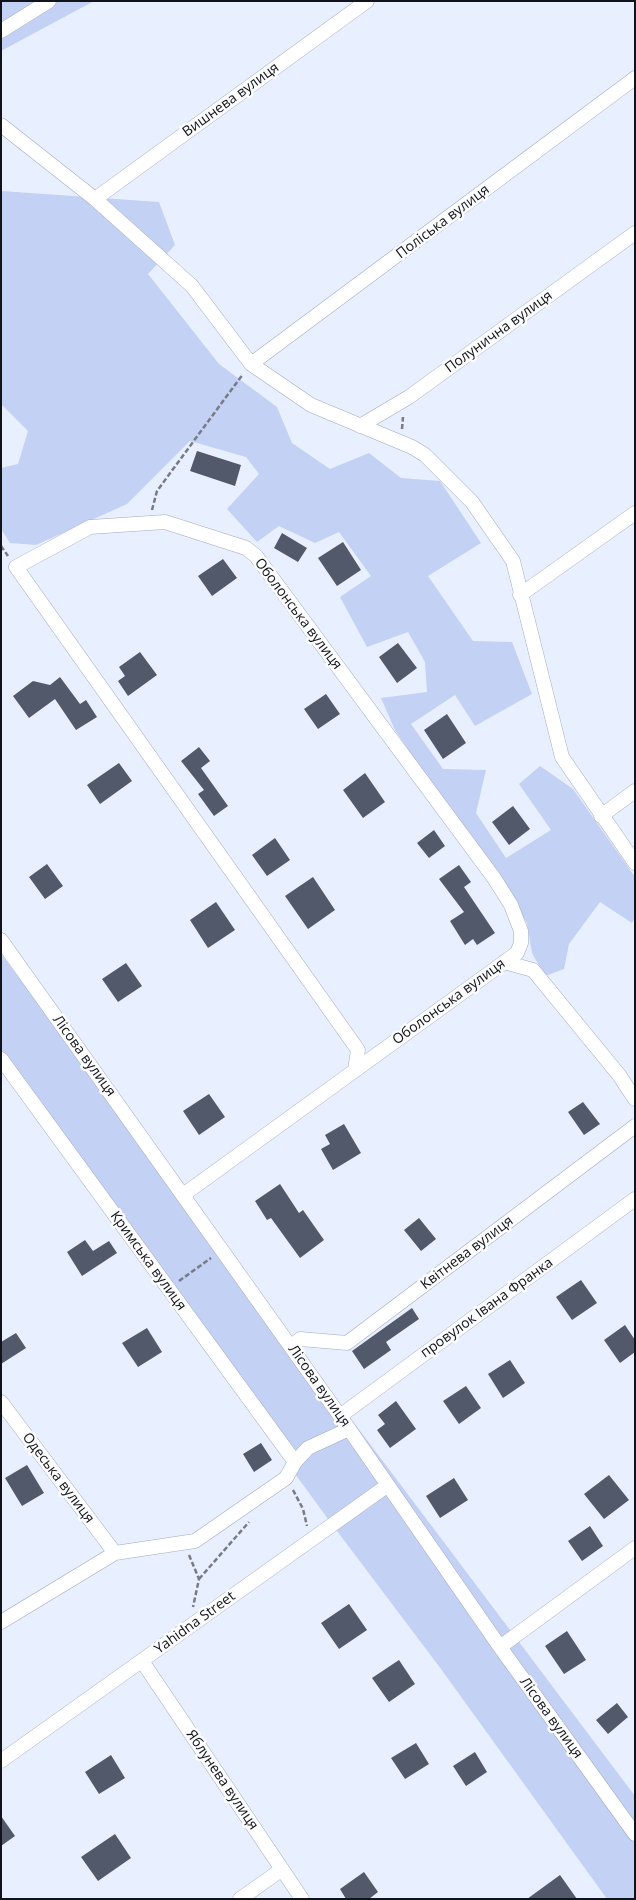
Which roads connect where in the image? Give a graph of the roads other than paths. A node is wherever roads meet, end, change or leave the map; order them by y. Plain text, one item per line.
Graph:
1 (49, 1) edge
2 (367, 1) edge
3 (1, 31) edge
4 (635, 78) edge
5 (1, 125) edge
6 (95, 199) junction
7 (635, 233) edge
8 (251, 364) junction
9 (360, 426) junction
10 (635, 513) edge
11 (520, 596) junction
12 (635, 791) edge
13 (601, 816) junction
14 (635, 863) edge
15 (1, 940) edge
16 (504, 962) junction
17 (1, 1060) edge
18 (355, 1070) junction
19 (635, 1099) edge
20 (635, 1126) edge
21 (184, 1195) junction
22 (635, 1199) edge
23 (291, 1347) junction
24 (1, 1402) edge
25 (340, 1416) junction
26 (349, 1429) junction
27 (295, 1462) junction
28 (388, 1485) junction
29 (635, 1548) edge
30 (115, 1553) junction
31 (1, 1622) edge
32 (500, 1647) junction
33 (142, 1661) junction
34 (1, 1761) edge
35 (635, 1834) edge
36 (281, 1870) junction
37 (240, 1899) edge
38 (302, 1899) edge

1 - 3 street
2 - 6 street, Вишнева вулиця
4 - 8 street, Поліська вулиця
5 - 6 street
6 - 8 street
7 - 9 street, Полунична вулиця
8 - 9 street
9 - 11 street
10 - 11 street
11 - 13 street
12 - 13 street
13 - 14 street
15 - 21 street, Лісова вулиця
16 - 18 street, Оболонська вулиця
16 - 18 street, Оболонська вулиця
16 - 19 street
17 - 27 street, Кримська вулиця
18 - 21 street, Оболонська вулиця
20 - 23 street, Квітнева вулиця
21 - 23 street, Лісова вулиця
22 - 25 street, провулок Івана Франка
23 - 25 street, Лісова вулиця
24 - 30 street, Одеська вулиця
25 - 26 street, Лісова вулиця
26 - 27 street
26 - 28 street, Лісова вулиця
27 - 30 street
28 - 32 street, Лісова вулиця
28 - 33 street, Yahidna Street
29 - 32 street
30 - 31 street
32 - 35 street, Лісова вулиця
33 - 34 street, Yahidna Street
33 - 36 street, Яблунева вулиця
36 - 37 street
36 - 38 street, Яблунева вулиця

